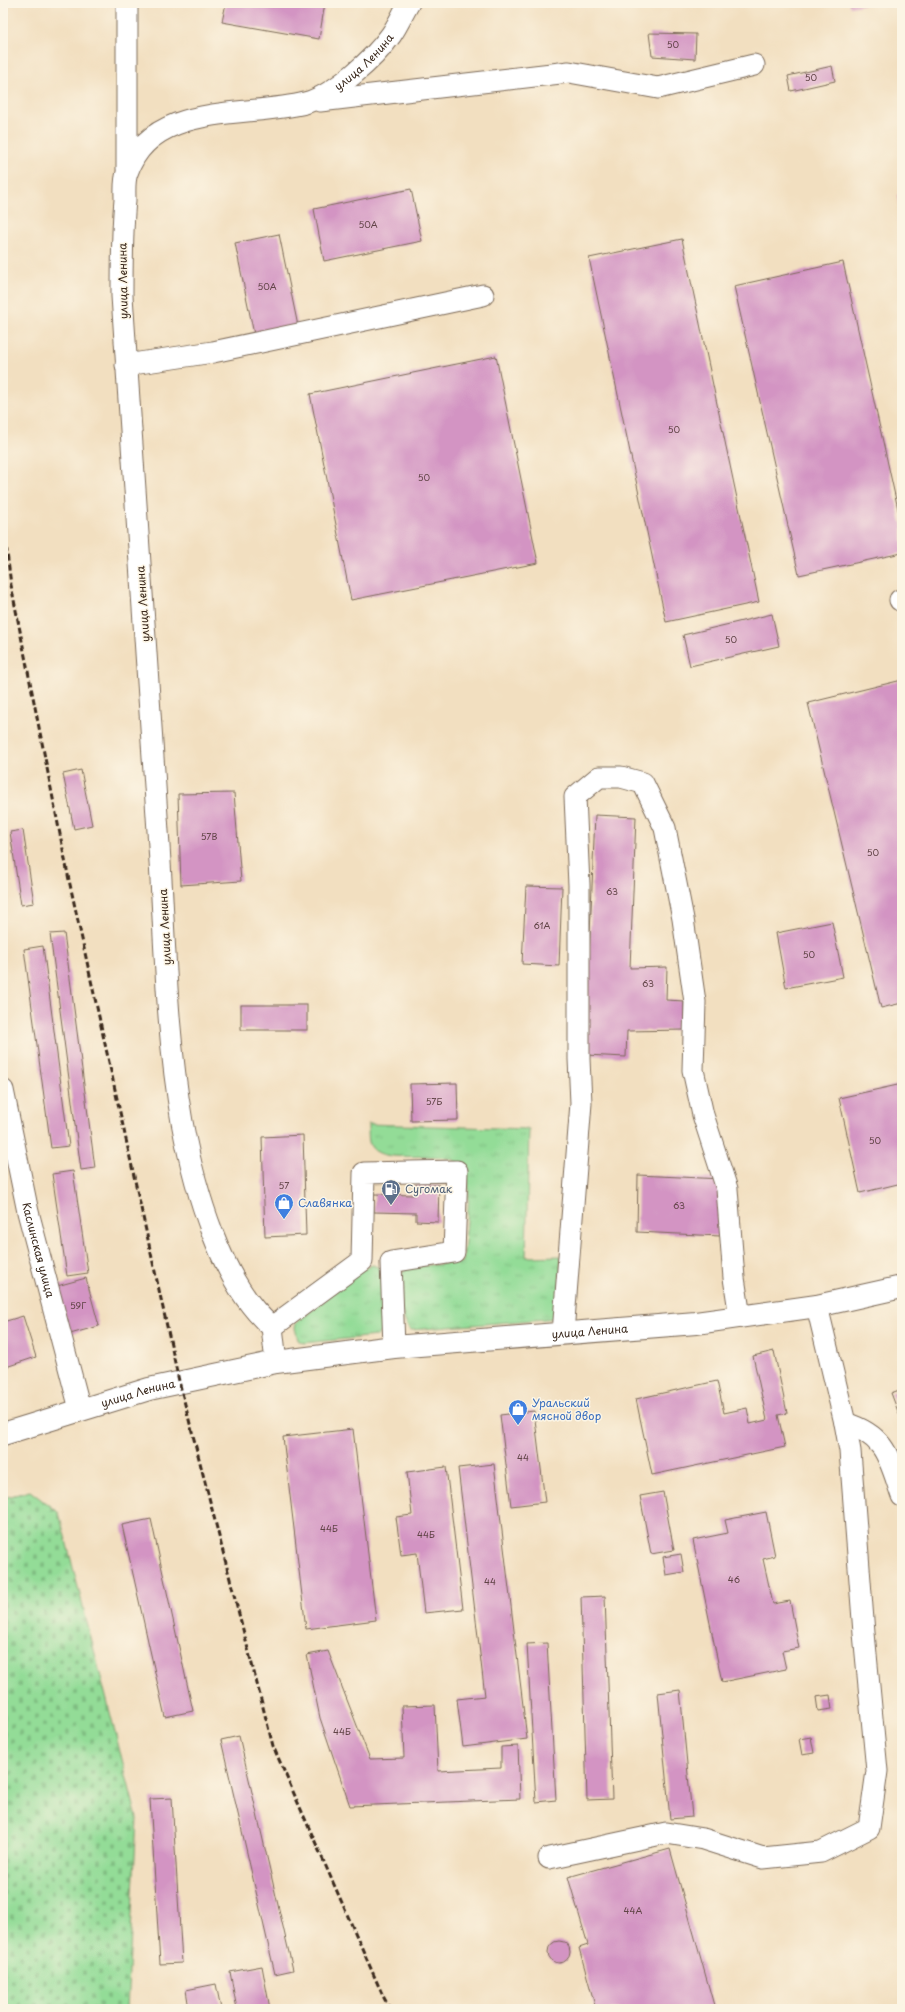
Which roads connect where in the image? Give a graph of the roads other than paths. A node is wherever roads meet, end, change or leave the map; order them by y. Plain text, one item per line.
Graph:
1 (127, 3) edge
2 (409, 3) edge
3 (754, 65) dead end
4 (305, 103) junction
5 (127, 173) junction
6 (483, 295) dead end
7 (126, 365) junction
8 (3, 1090) edge
9 (902, 1287) edge
10 (817, 1306) junction
11 (740, 1317) junction
12 (272, 1327) junction
13 (563, 1332) junction
14 (394, 1347) junction
15 (276, 1362) junction
16 (80, 1409) junction
17 (845, 1423) junction
18 (3, 1434) edge
19 (902, 1496) edge
20 (549, 1858) dead end

1 - 5 street
2 - 4 street, улица Ленина
3 - 4 street
4 - 5 street, улица Ленина
5 - 7 street, улица Ленина
6 - 7 street
7 - 12 street, улица Ленина
8 - 16 street, Каслинская улица
9 - 10 main road, улица Ленина
10 - 11 main road, улица Ленина
10 - 17 street
11 - 13 main road, улица Ленина
11 - 13 street
12 - 14 street
12 - 15 street
13 - 14 main road, улица Ленина
14 - 15 main road, улица Ленина
15 - 16 main road, улица Ленина
16 - 18 main road, улица Ленина
17 - 19 street
17 - 20 street

